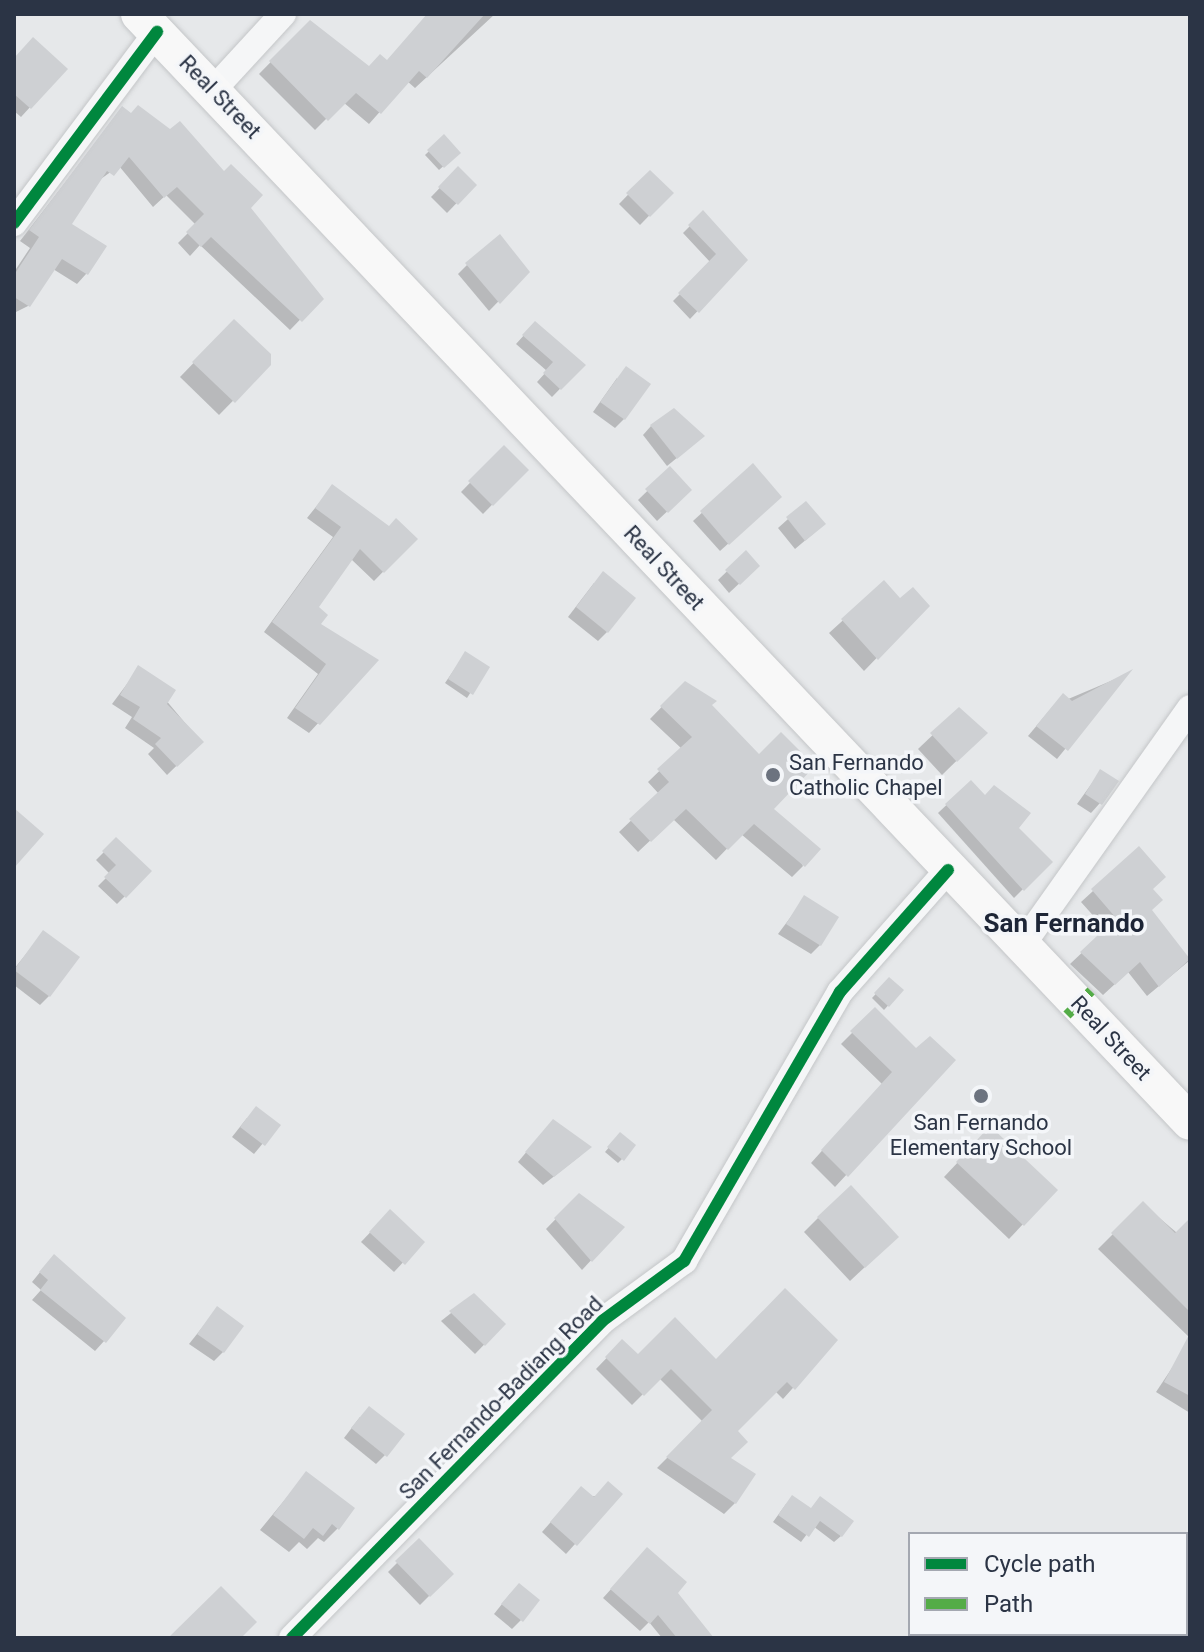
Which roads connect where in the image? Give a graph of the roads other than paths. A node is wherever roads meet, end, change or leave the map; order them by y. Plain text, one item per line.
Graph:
1 (283, 14) edge
2 (148, 23) edge
3 (214, 89) junction
4 (14, 223) edge
5 (1190, 708) edge
6 (948, 870) junction
7 (1023, 944) junction
8 (1190, 1122) edge
9 (292, 1638) edge

1 - 3 street
2 - 3 main road, Real Street
2 - 4 street
3 - 6 main road, Real Street
5 - 7 street
6 - 7 main road, Real Street
6 - 9 street, San Fernando-Badiang Road
7 - 8 main road, Real Street

